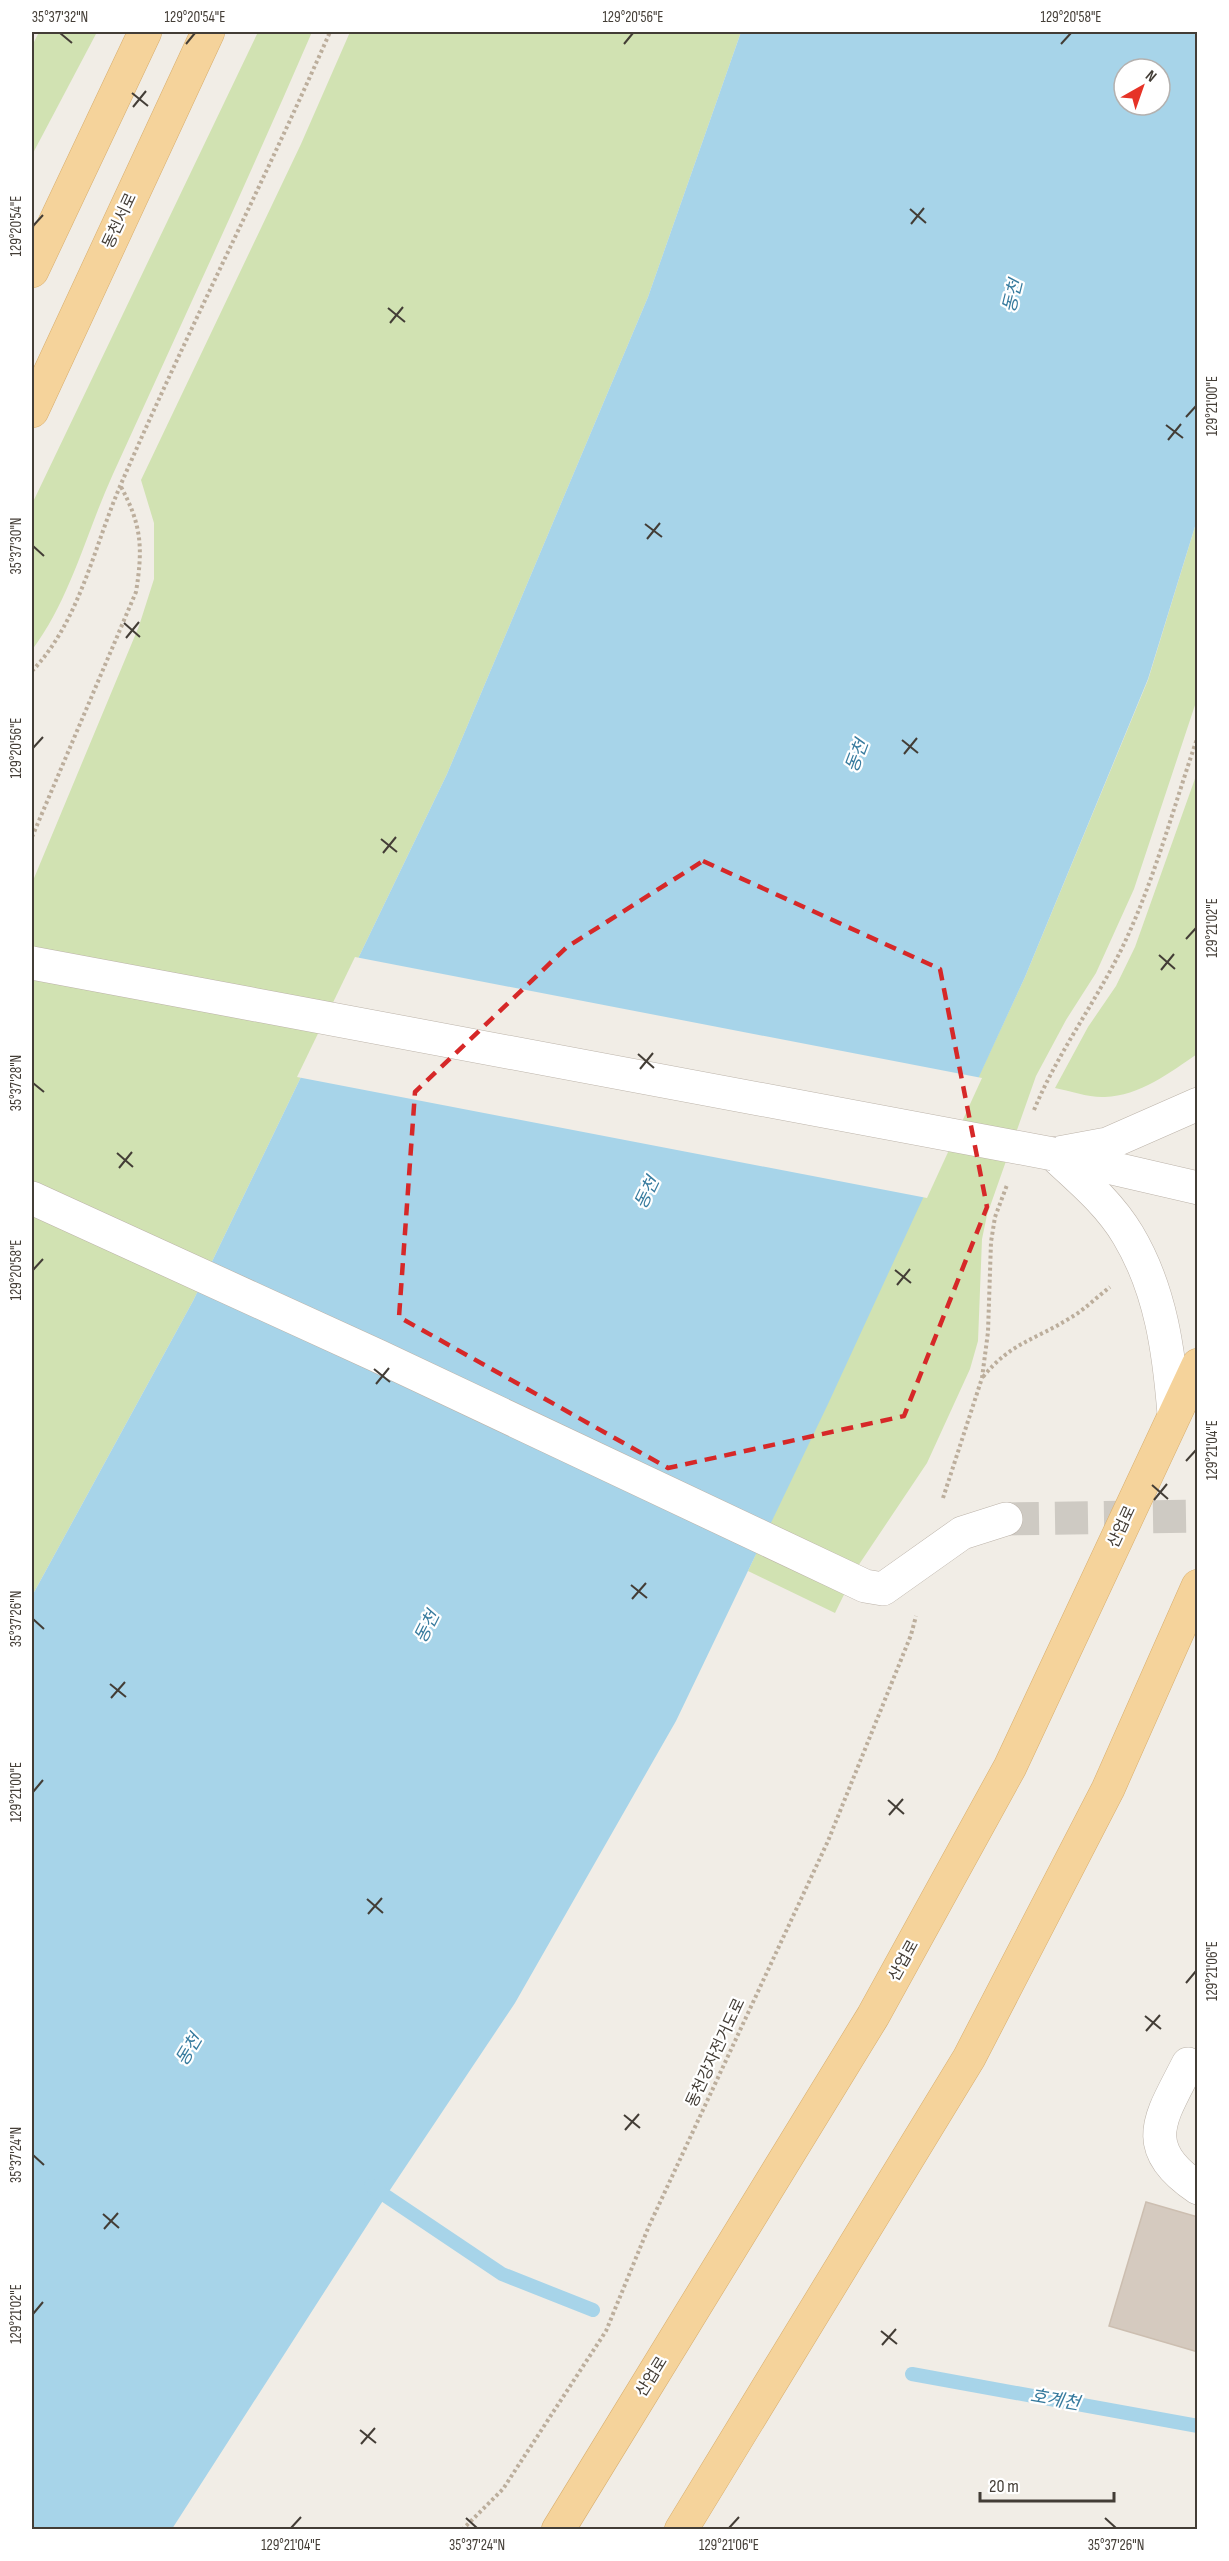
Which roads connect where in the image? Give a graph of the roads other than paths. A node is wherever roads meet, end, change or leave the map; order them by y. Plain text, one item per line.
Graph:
1 (145, 32) edge
2 (208, 32) edge
3 (32, 271) edge
4 (32, 411) edge
5 (32, 963) edge
6 (1197, 1104) edge
7 (1053, 1154) junction
8 (1197, 1188) edge
9 (32, 1198) edge
10 (1197, 1365) edge
11 (1174, 1414) junction
12 (1005, 1519) tunnel mouth
13 (1197, 1586) edge
14 (1188, 2064) dead end
15 (1197, 2188) edge
16 (558, 2529) edge
17 (681, 2529) edge

1 - 3 main road
2 - 4 main road, 동천서로
5 - 7 street, bridge
6 - 7 street
7 - 8 street
7 - 11 street
9 - 12 street
10 - 11 main road, 산업로
11 - 16 main road, 산업로
13 - 17 main road
14 - 15 street

